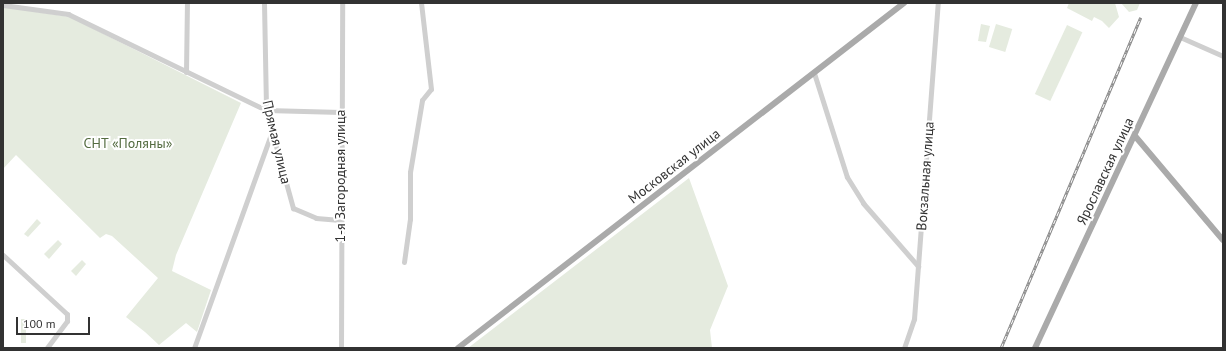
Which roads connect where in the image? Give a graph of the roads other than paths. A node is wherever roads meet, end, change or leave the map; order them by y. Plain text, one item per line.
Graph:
1 (187, 3) edge
2 (264, 3) edge
3 (342, 3) edge
4 (421, 3) edge
5 (904, 3) edge
6 (938, 3) edge
7 (1196, 3) edge
8 (3, 5) edge
9 (1180, 37) junction
10 (1223, 56) edge
11 (186, 72) junction
12 (814, 73) junction
13 (266, 110) junction
14 (340, 112) junction
15 (272, 132) junction
16 (1135, 136) junction
17 (340, 220) junction
18 (1223, 240) edge
19 (3, 255) edge
20 (404, 262) dead end
21 (918, 266) junction
22 (47, 348) edge
23 (194, 348) edge
24 (341, 348) edge
25 (458, 348) edge
26 (904, 348) edge
27 (1035, 348) edge

1 - 11 street
2 - 13 street, Прямая улица
3 - 14 street, 1-я Загородная улица
4 - 20 street
5 - 12 main road, Московская улица
6 - 21 street, Вокзальная улица
7 - 9 main road, Ярославская улица
8 - 11 street
9 - 10 street
9 - 16 main road, Ярославская улица
11 - 13 street
12 - 21 street
12 - 25 main road, Московская улица
13 - 14 street
13 - 15 street, Прямая улица
14 - 17 street, 1-я Загородная улица
15 - 17 street, Прямая улица
15 - 23 street
16 - 18 main road
16 - 27 main road, Ярославская улица
17 - 24 street, 1-я Загородная улица
19 - 22 street
21 - 26 street, Вокзальная улица

